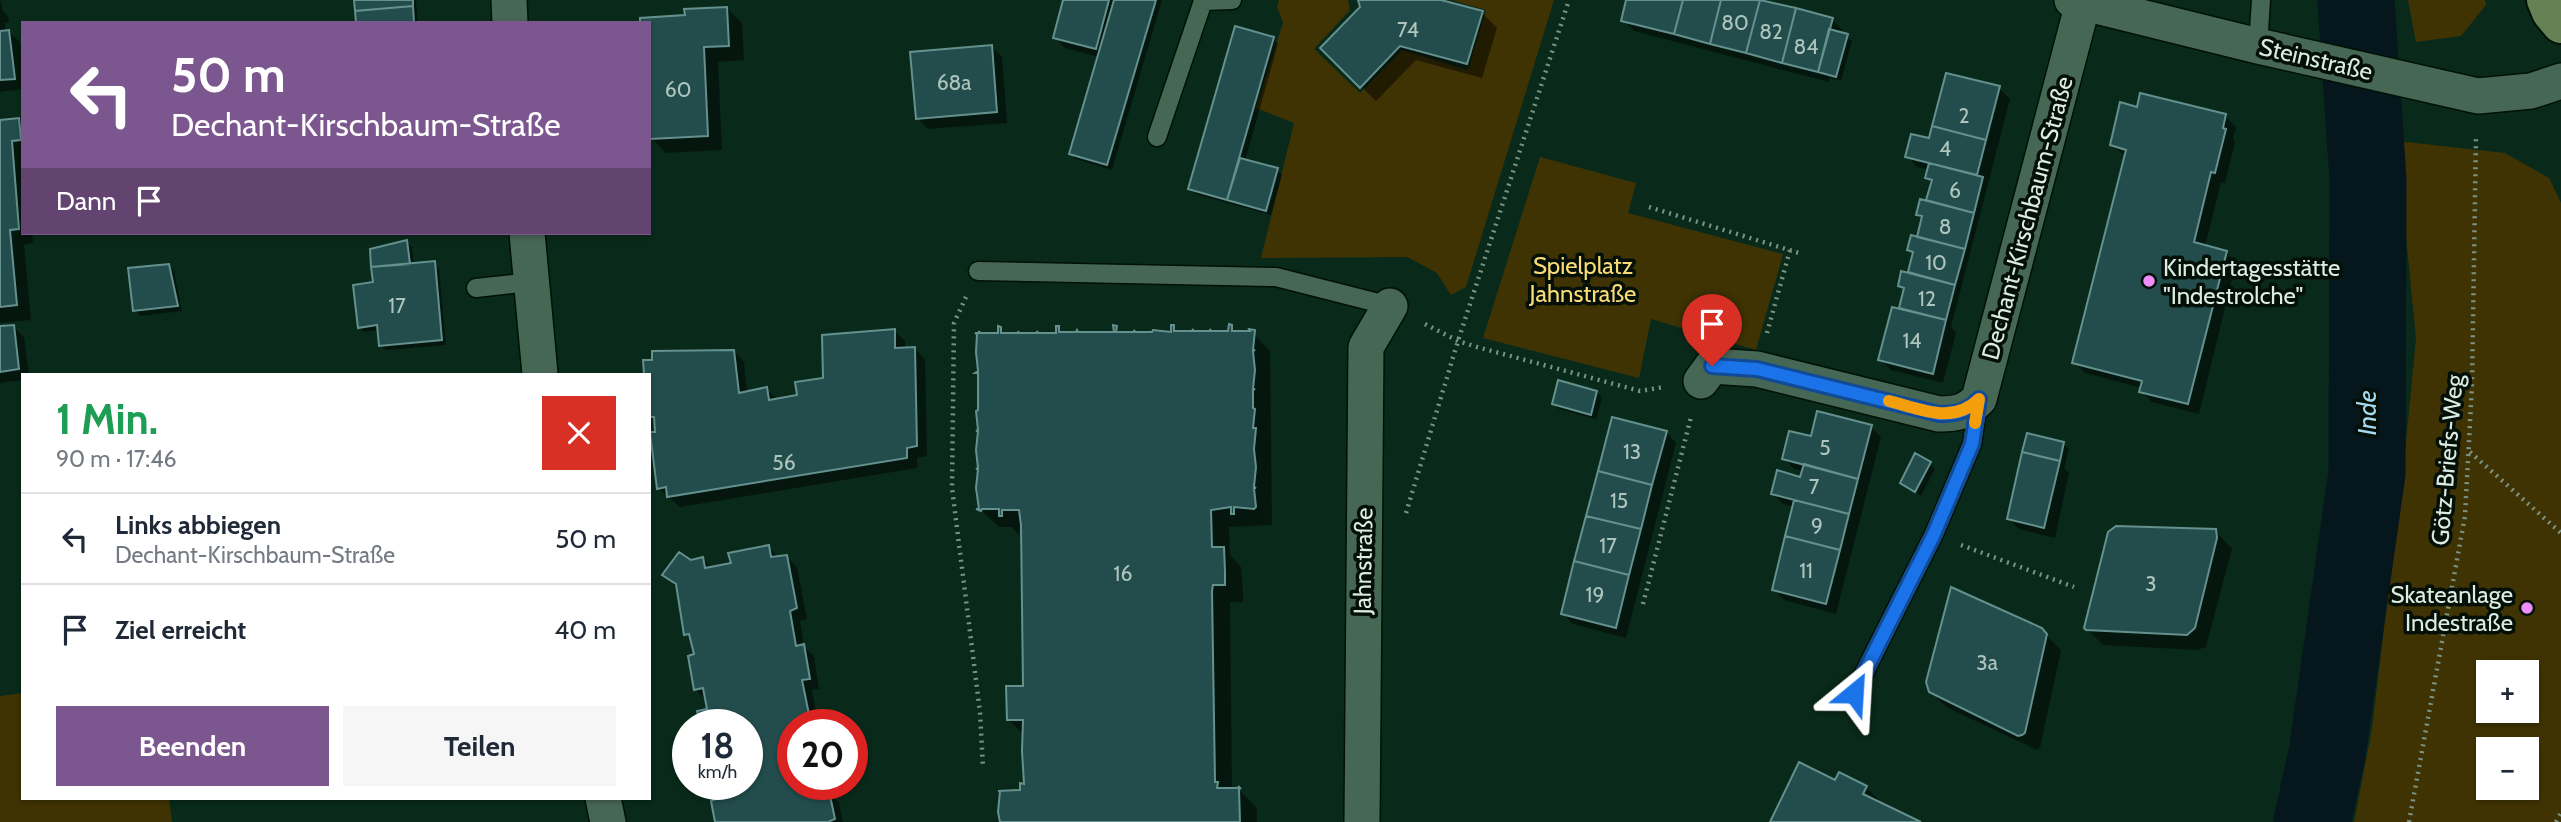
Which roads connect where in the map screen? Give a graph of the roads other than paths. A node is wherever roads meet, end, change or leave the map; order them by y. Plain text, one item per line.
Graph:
1 (509, 0) edge
2 (1232, 0) edge
3 (2261, 0) edge
4 (2546, 0) edge
5 (2078, 1) edge
6 (510, 21) edge
7 (2561, 24) edge
8 (2265, 47) junction
9 (2561, 81) edge
10 (1157, 137) dead end
11 (527, 235) edge
12 (978, 271) road end
13 (531, 282) junction
14 (476, 288) dead end
15 (1390, 306) joint
16 (540, 373) edge
17 (1701, 380) road end
18 (1979, 399) junction
19 (1854, 693) dead end
20 (603, 800) edge
21 (608, 822) edge
22 (1362, 822) edge

1 - 6 street
2 - 10 lane
3 - 8 lane
4 - 7 main road
5 - 8 street, Steinstraße
5 - 18 street, Dechant-Kirschbaum-Straße
8 - 9 street, Steinstraße
11 - 13 street
12 - 15 lane
13 - 14 lane
13 - 16 street
15 - 22 street, Jahnstraße
17 - 18 street
18 - 19 lane
20 - 21 street

